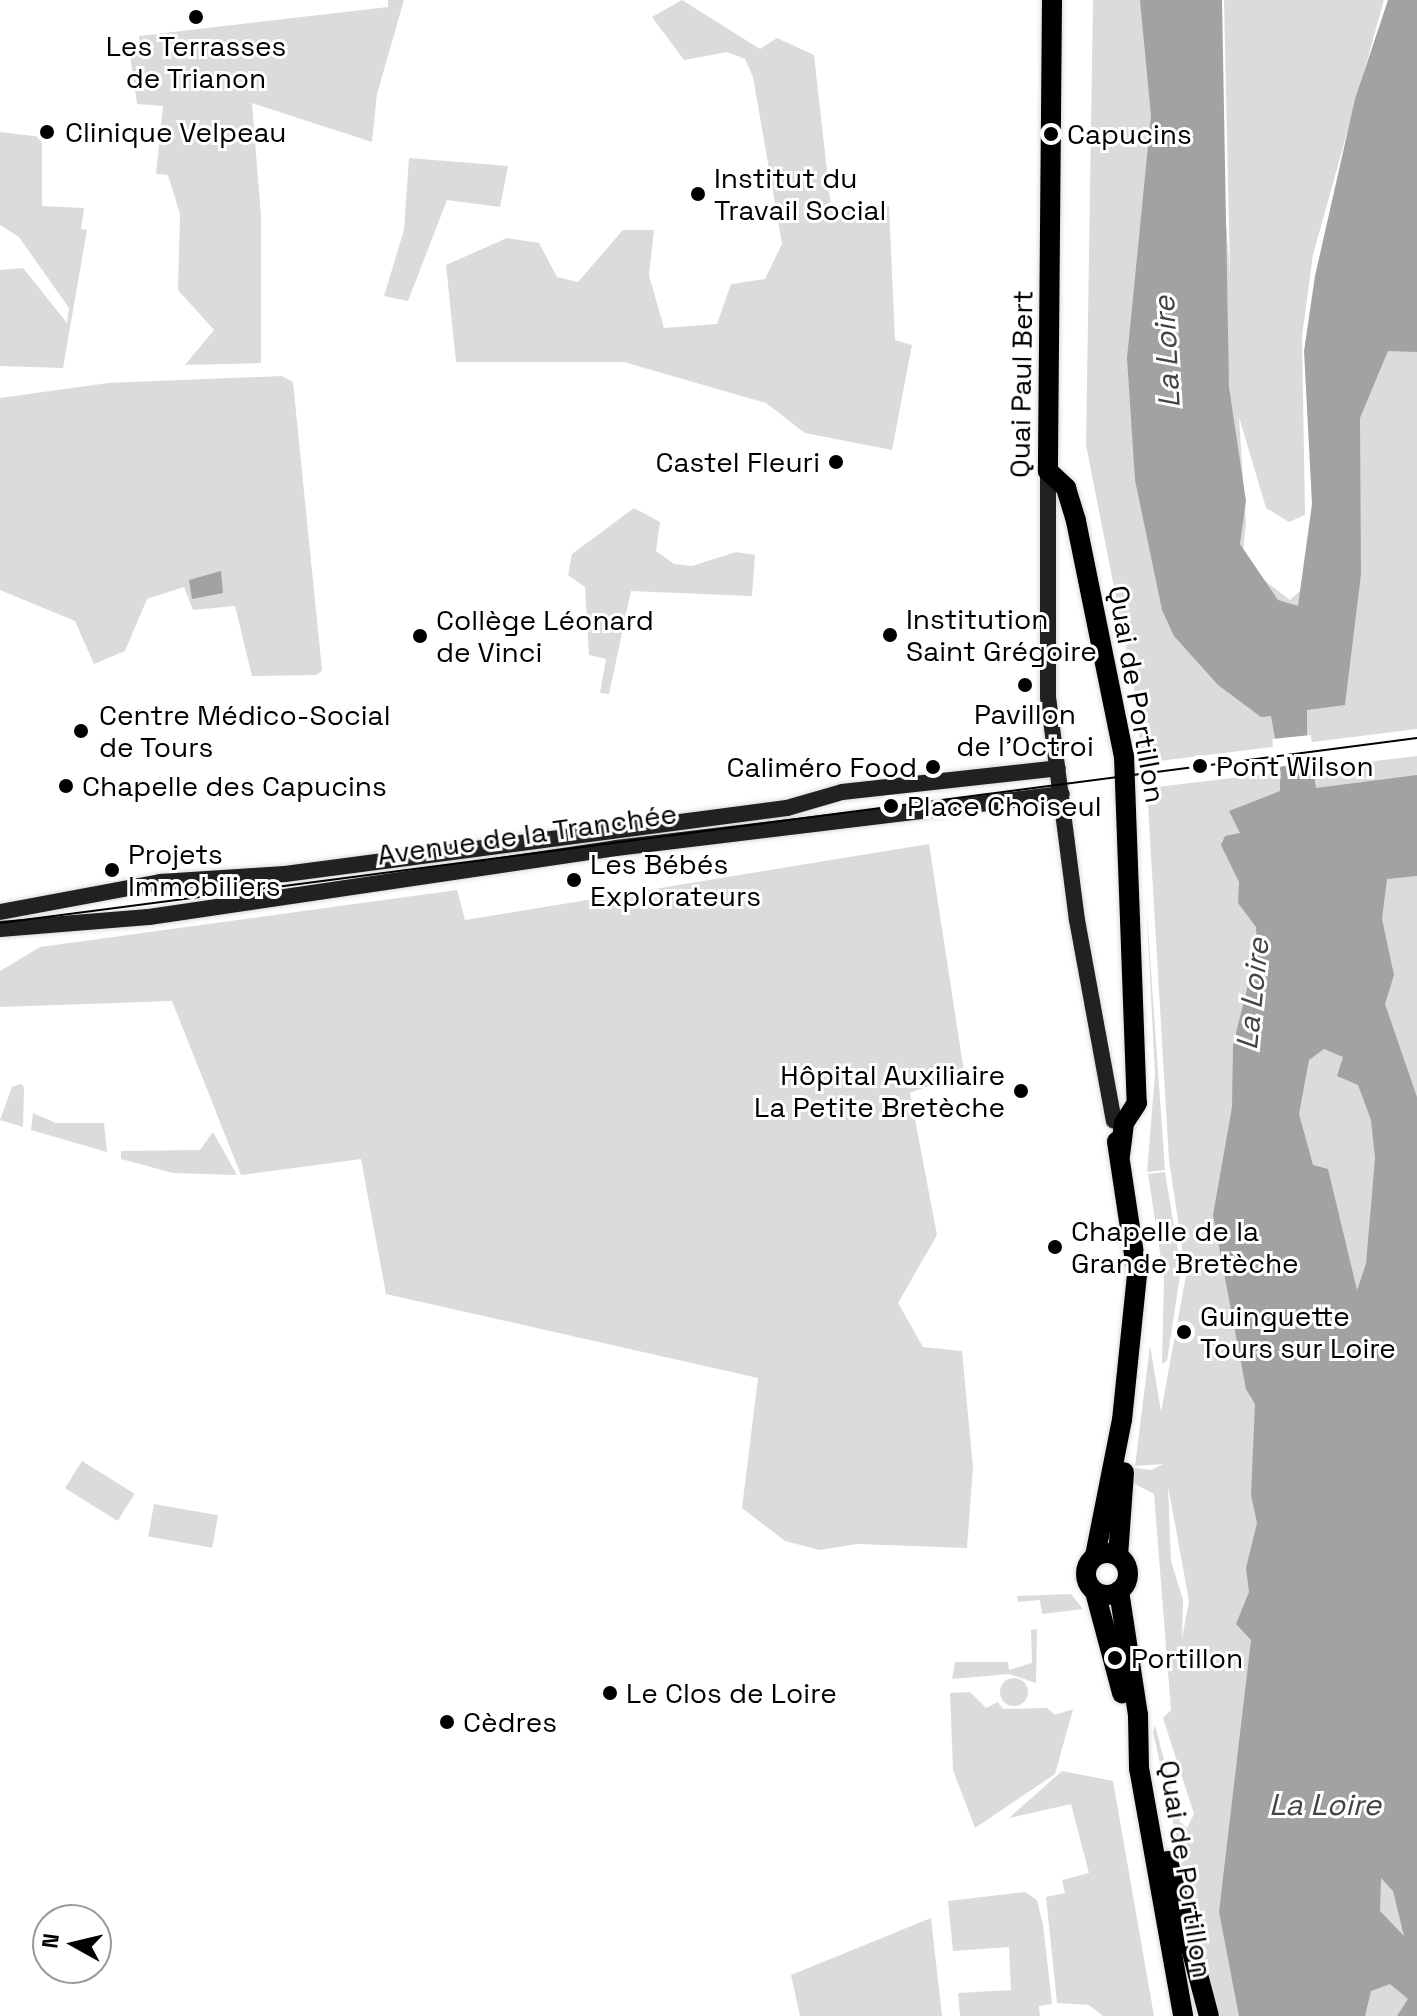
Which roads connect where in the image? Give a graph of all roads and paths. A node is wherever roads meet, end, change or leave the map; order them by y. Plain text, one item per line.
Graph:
1 (1052, 0) edge
2 (1048, 471) junction
3 (1058, 768) junction
4 (1062, 794) junction
5 (0, 912) edge
6 (0, 929) edge
7 (1136, 1082) junction
8 (1114, 1121) junction
9 (1120, 1155) junction
10 (1122, 1420) junction
11 (1095, 1556) junction
12 (1118, 1556) junction
13 (1119, 1591) junction
14 (1095, 1592) junction
15 (1137, 1723) junction
16 (1139, 1755) junction
17 (1180, 2012) edge
18 (1209, 2016) edge

1 - 2 main road, Quai Paul Bert
2 - 3 main road, Quai Paul Bert
2 - 7 main road, Quai de Portillon
3 - 4 main road, Quai Paul Bert
3 - 5 main road, Avenue de la Tranchée
4 - 6 main road, Avenue de la Tranchée
4 - 8 main road, Quai de Portillon
7 - 8 main road
7 - 9 main road, Quai de Portillon
8 - 9 main road, Quai de Portillon
9 - 10 main road, Quai de Portillon
10 - 11 main road, Quai de Portillon
10 - 12 main road, Quai de Portillon
11 - 12 main road
11 - 14 main road
12 - 13 main road
13 - 14 main road
13 - 15 main road, Quai de Portillon
14 - 15 main road, Quai de Portillon
15 - 16 main road, Quai de Portillon
16 - 17 main road, Quai de Portillon
16 - 18 main road

